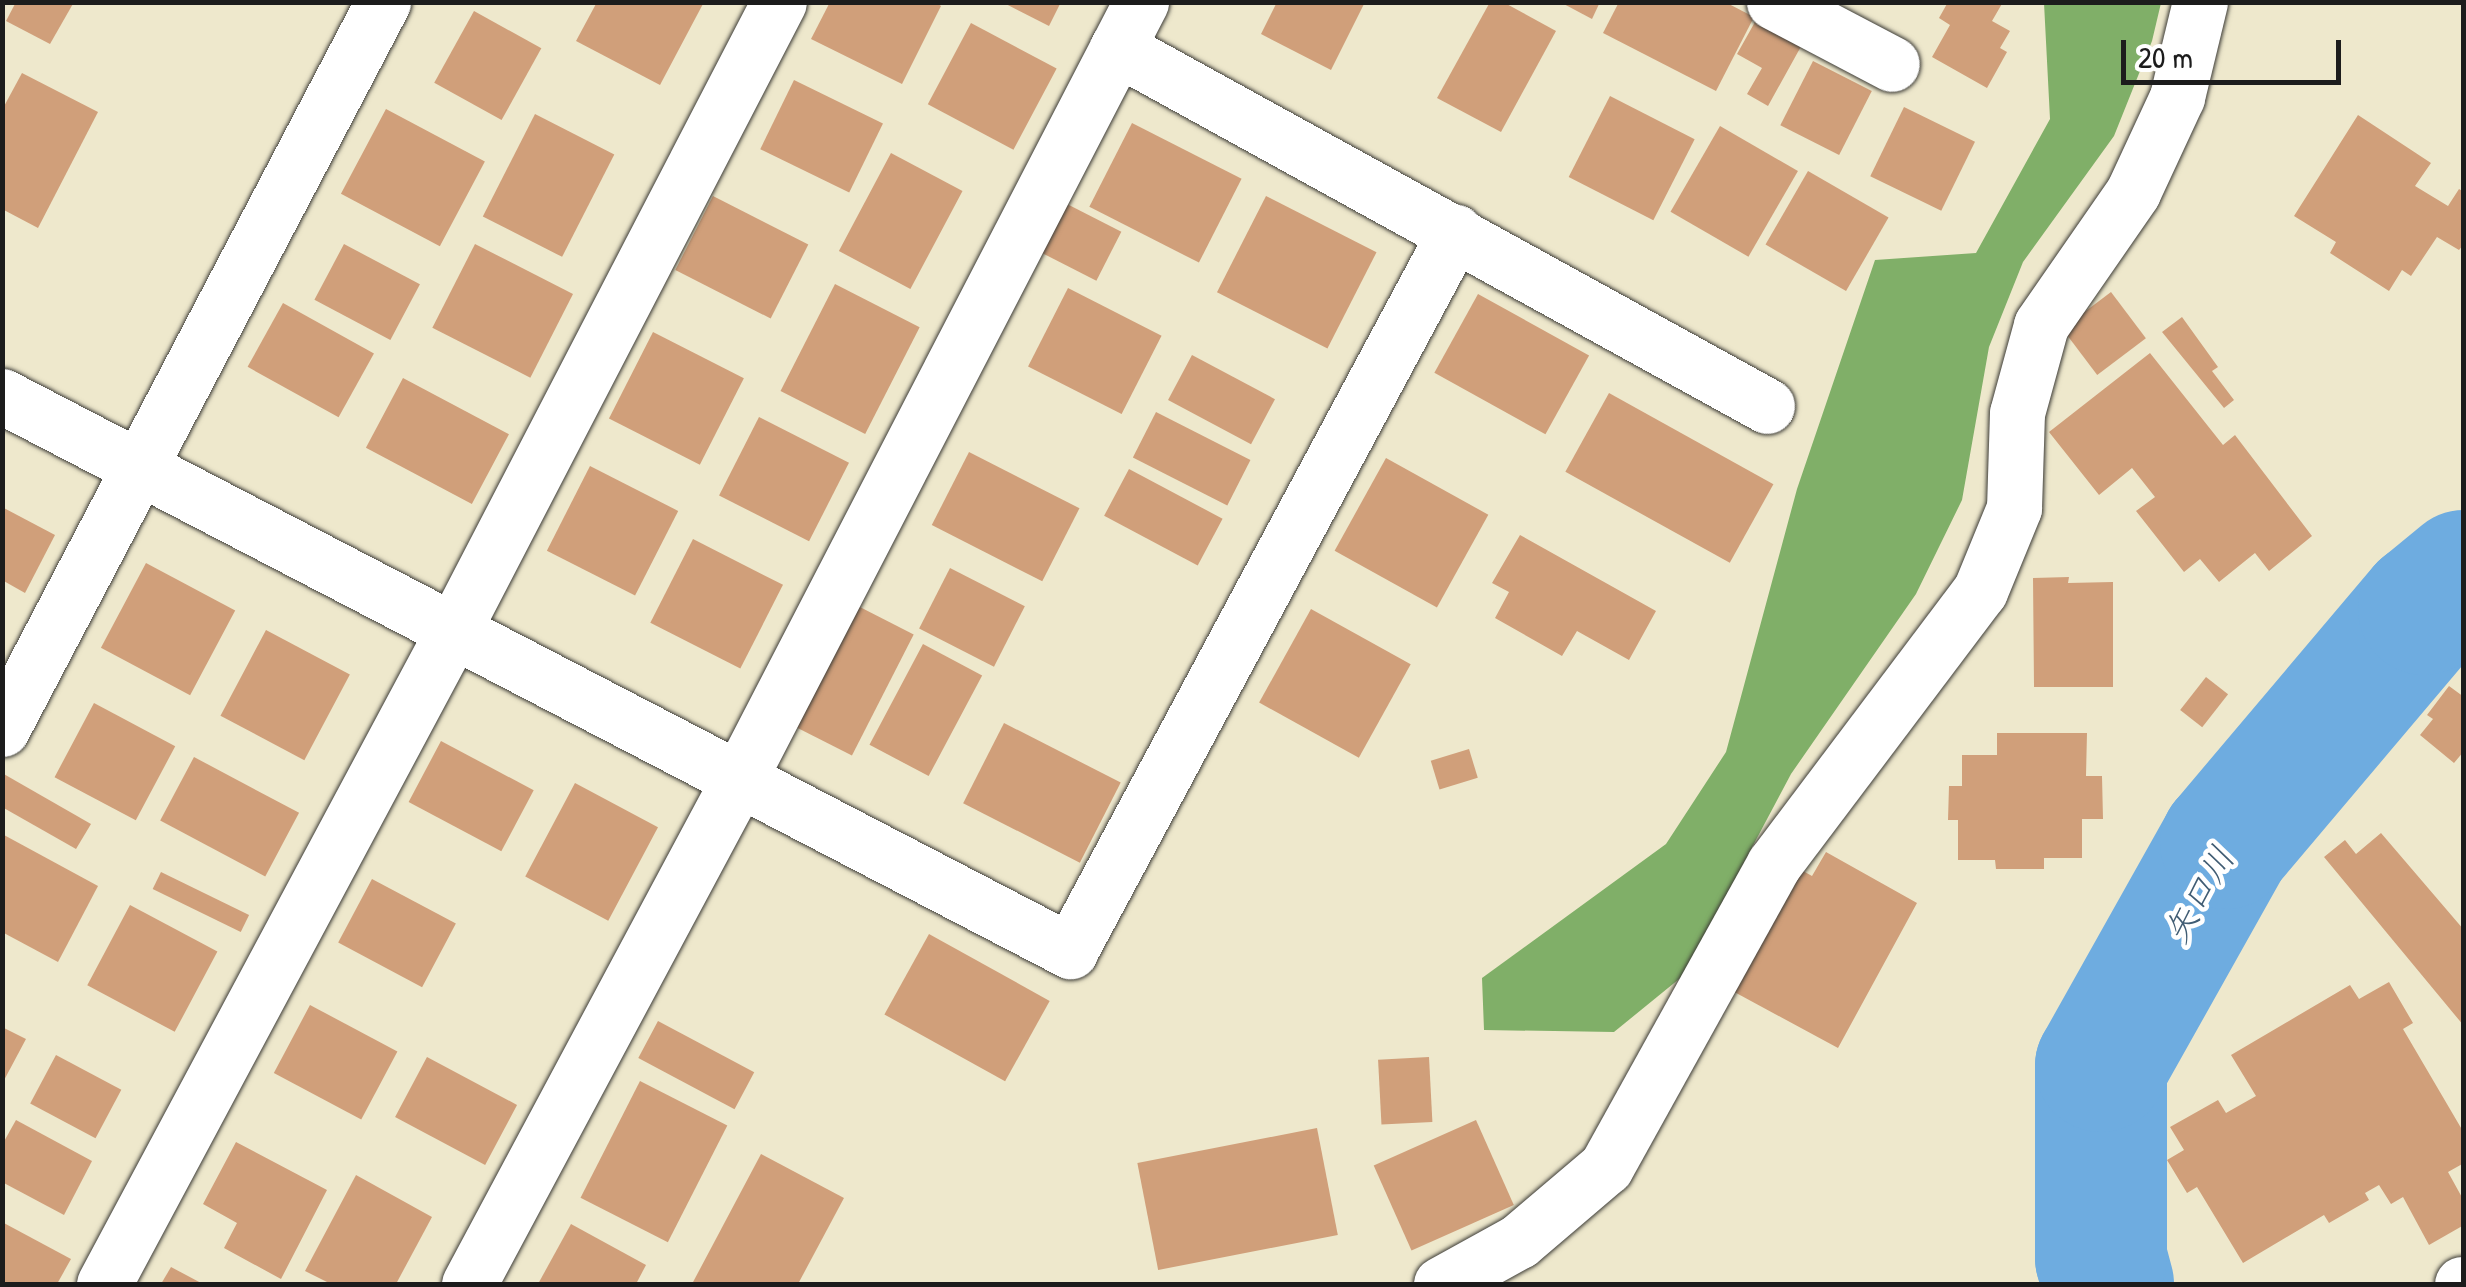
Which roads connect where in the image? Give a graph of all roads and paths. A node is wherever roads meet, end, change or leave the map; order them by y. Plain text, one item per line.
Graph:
1 (383, 2) edge
2 (779, 2) edge
3 (1774, 2) edge
4 (2200, 2) edge
5 (1129, 25) edge
6 (1892, 64) dead end
7 (1455, 232) junction
8 (2, 396) edge
9 (1767, 406) dead end
10 (139, 468) junction
11 (453, 631) junction
12 (2, 729) edge
13 (738, 779) junction
14 (104, 1284) edge
15 (469, 1284) edge
16 (1441, 1284) edge

1 - 10 street
2 - 11 street
3 - 6 street
4 - 16 street
5 - 7 street
5 - 13 street
7 - 9 street
7 - 13 street
8 - 10 street
10 - 11 street
10 - 12 street
11 - 13 street
11 - 14 street
13 - 15 street

